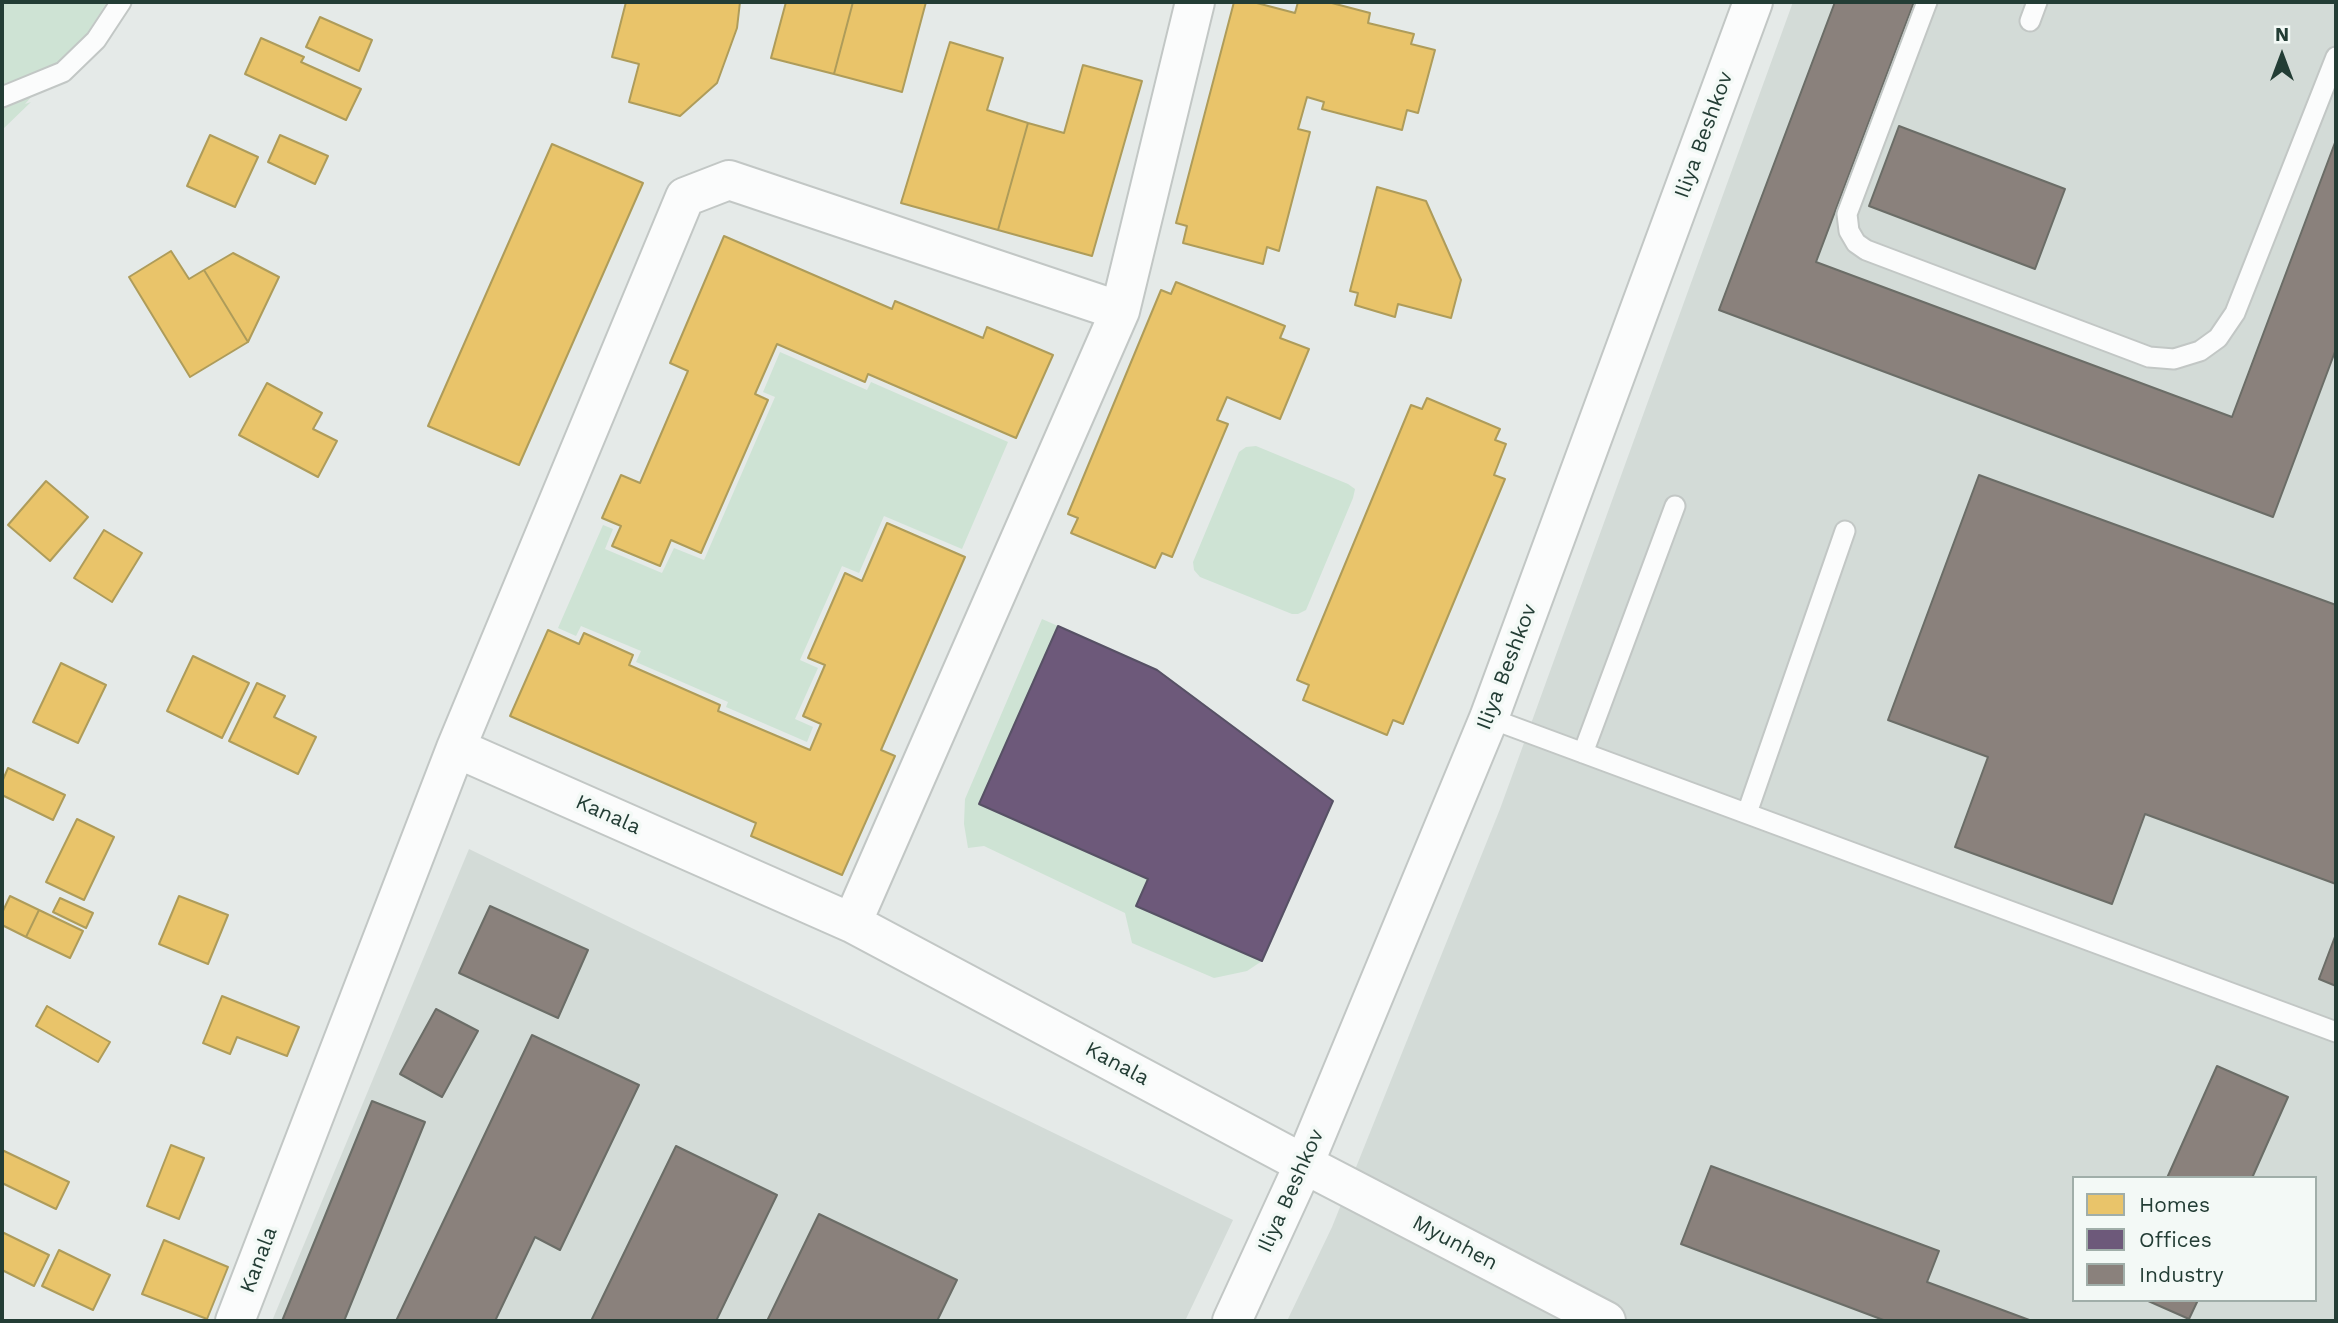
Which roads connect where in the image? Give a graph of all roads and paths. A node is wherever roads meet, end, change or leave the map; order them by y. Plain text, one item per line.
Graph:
1 (121, 2) edge
2 (1195, 2) edge
3 (1753, 2) edge
4 (1927, 2) edge
5 (2037, 2) edge
6 (2030, 21) dead end
7 (2336, 57) edge
8 (2, 97) edge
9 (1120, 311) junction
10 (1675, 506) dead end
11 (1845, 531) dead end
12 (1489, 718) junction
13 (456, 748) junction
14 (1583, 753) junction
15 (1747, 813) junction
16 (852, 923) junction
17 (2336, 1032) edge
18 (1304, 1164) junction
19 (235, 1321) edge
20 (1232, 1321) edge
21 (1606, 1321) edge

1 - 8 lane
2 - 9 street
3 - 12 street, Iliya Beshkov
4 - 7 lane
5 - 6 lane
9 - 13 street
9 - 16 street
10 - 14 lane
11 - 15 lane
12 - 14 lane
12 - 18 street, Iliya Beshkov
13 - 16 street, Kanala
13 - 19 street, Kanala
14 - 15 lane
15 - 17 lane
16 - 18 street, Kanala
18 - 20 street, Iliya Beshkov
18 - 21 street, Myunhen

